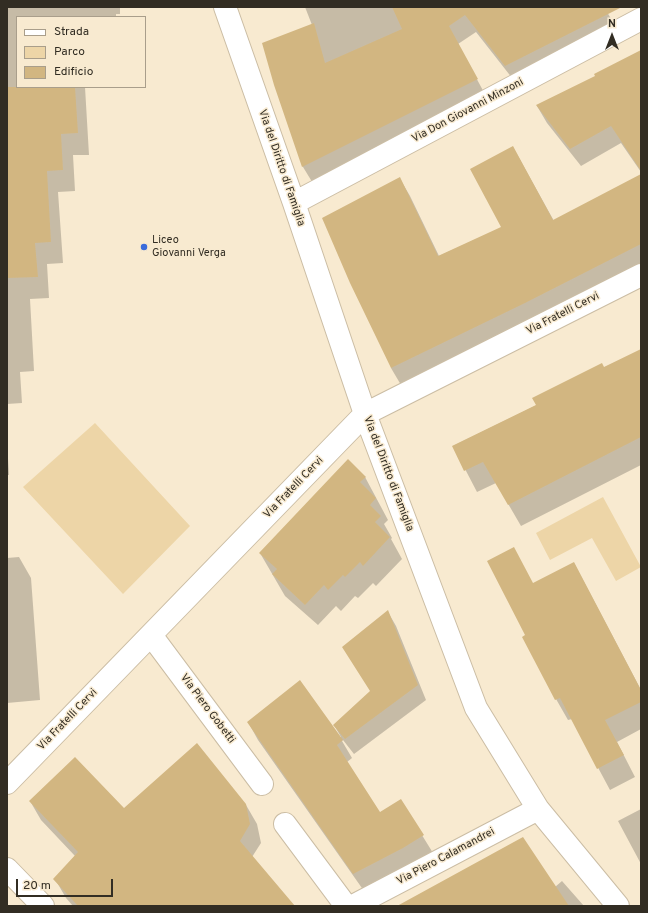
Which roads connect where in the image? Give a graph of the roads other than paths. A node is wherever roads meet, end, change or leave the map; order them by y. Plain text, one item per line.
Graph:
1 (225, 7) edge
2 (637, 7) edge
3 (641, 13) edge
4 (641, 19) edge
5 (294, 203) junction
6 (641, 275) edge
7 (365, 414) junction
8 (151, 635) junction
9 (7, 783) edge
10 (262, 784) dead end
11 (538, 809) junction
12 (285, 824) dead end
13 (7, 869) edge
14 (43, 906) edge
15 (346, 906) edge
16 (353, 906) edge
17 (618, 906) edge

1 - 5 street, Via del Diritto di Famiglia
2 - 3 street
4 - 5 street, Via Don Giovanni Minzoni
5 - 7 street, Via del Diritto di Famiglia
6 - 7 street, Via Fratelli Cervi
7 - 8 street, Via Fratelli Cervi
7 - 11 street, Via del Diritto di Famiglia
8 - 9 street, Via Fratelli Cervi
8 - 10 street, Via Piero Gobetti
11 - 16 street, Via Piero Calamandrei
11 - 17 street, Via del Diritto di Famiglia
12 - 15 street
13 - 14 street

